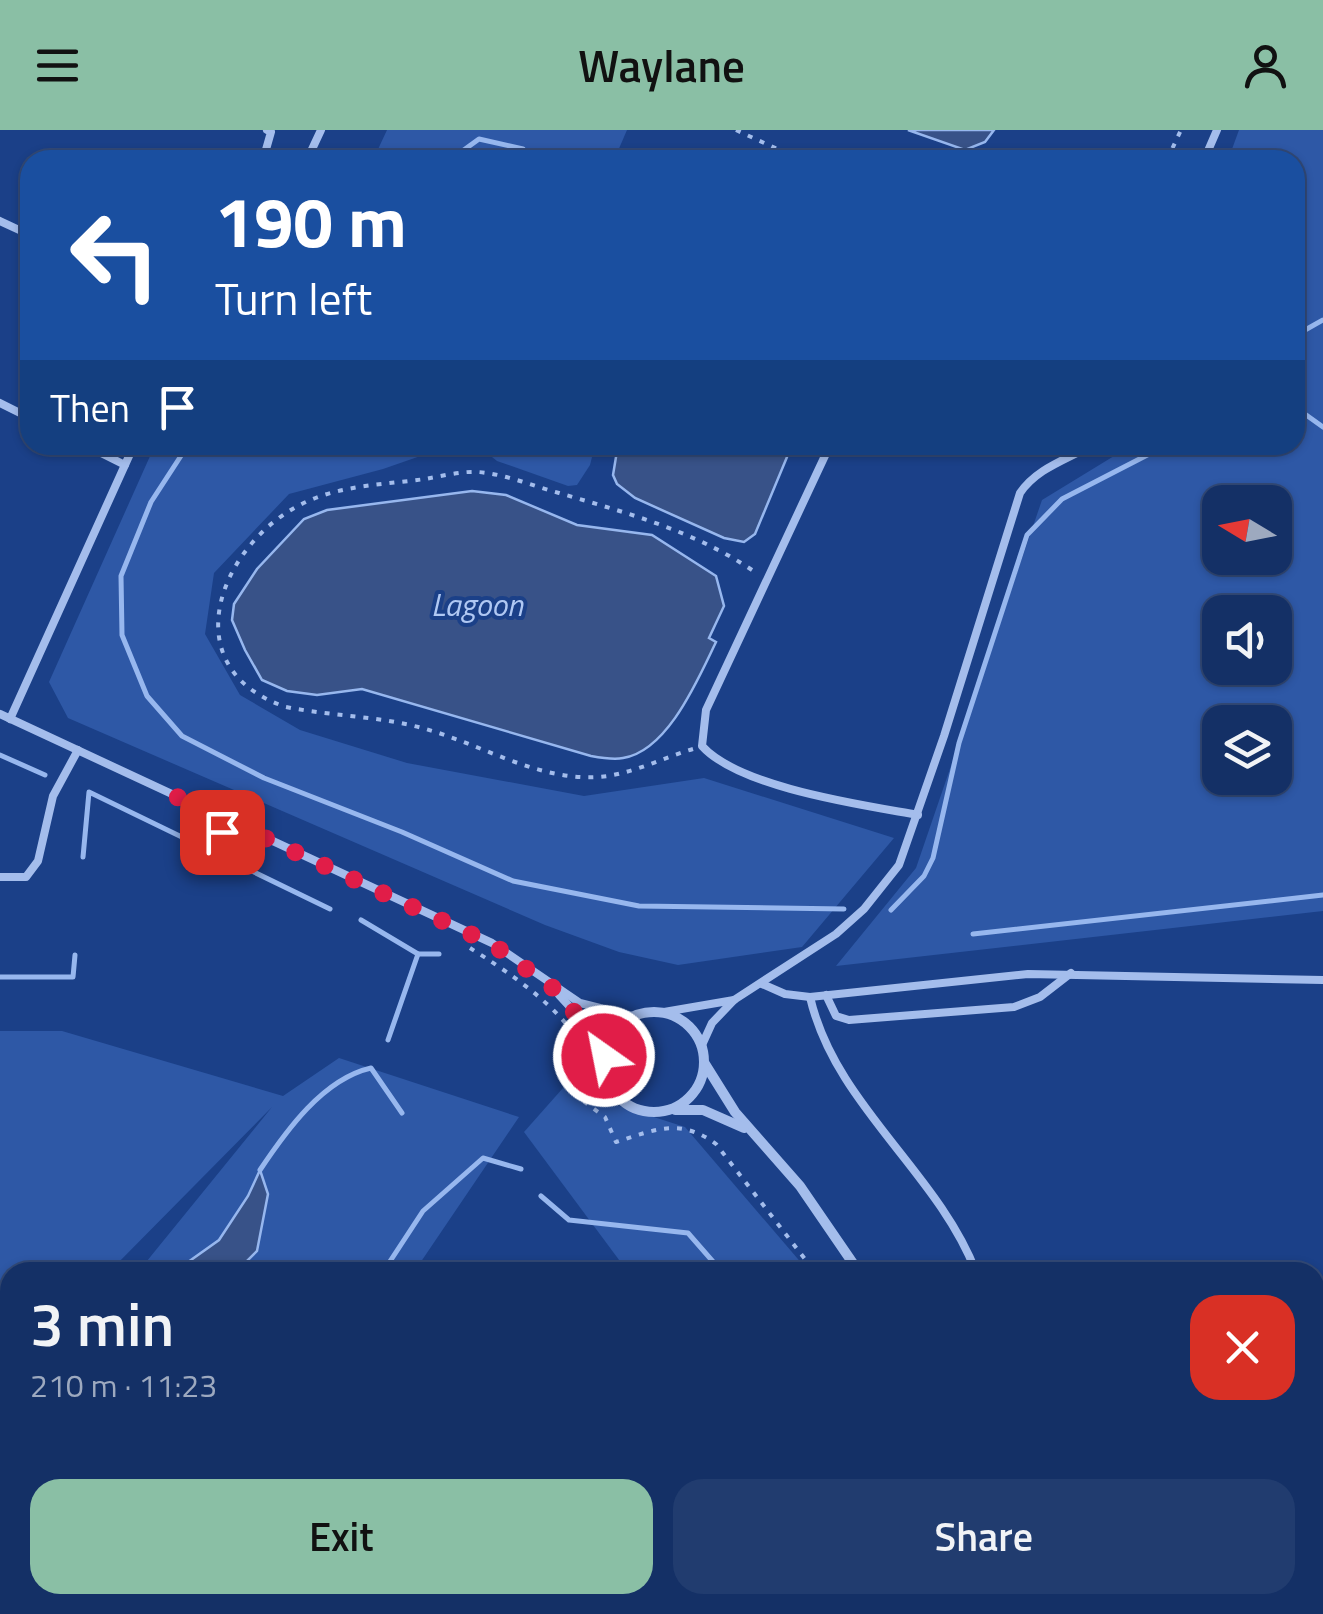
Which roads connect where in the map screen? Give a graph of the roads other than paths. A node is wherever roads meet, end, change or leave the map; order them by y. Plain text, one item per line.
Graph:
1 (105, 455) edge
2 (130, 455) edge
3 (825, 455) edge
4 (1073, 455) edge
5 (125, 465) junction
6 (0, 714) edge
7 (10, 718) junction
8 (78, 750) junction
9 (918, 815) junction
10 (0, 877) edge
11 (1071, 973) junction
12 (1323, 980) edge
13 (762, 984) junction
14 (553, 988) junction
15 (826, 995) junction
16 (810, 997) junction
17 (734, 1000) junction
18 (664, 1012) junction
19 (632, 1016) junction
20 (702, 1045) junction
21 (604, 1056) junction
22 (705, 1064) junction
23 (667, 1111) junction
24 (753, 1134) junction
25 (852, 1262) edge
26 (971, 1262) edge

1 - 5 lane
2 - 5 lane
3 - 9 lane
4 - 9 lane
5 - 7 lane
6 - 7 lane
7 - 8 lane
8 - 10 lane
8 - 14 lane
9 - 13 lane
11 - 12 lane
11 - 15 lane
11 - 15 lane
13 - 16 lane
13 - 17 lane
14 - 19 lane
14 - 21 lane
15 - 16 lane
16 - 26 lane
17 - 18 lane
17 - 20 lane
18 - 19 street
18 - 20 street
19 - 21 street
20 - 22 street
21 - 23 street
22 - 23 street
22 - 24 street
23 - 24 street
24 - 25 street

